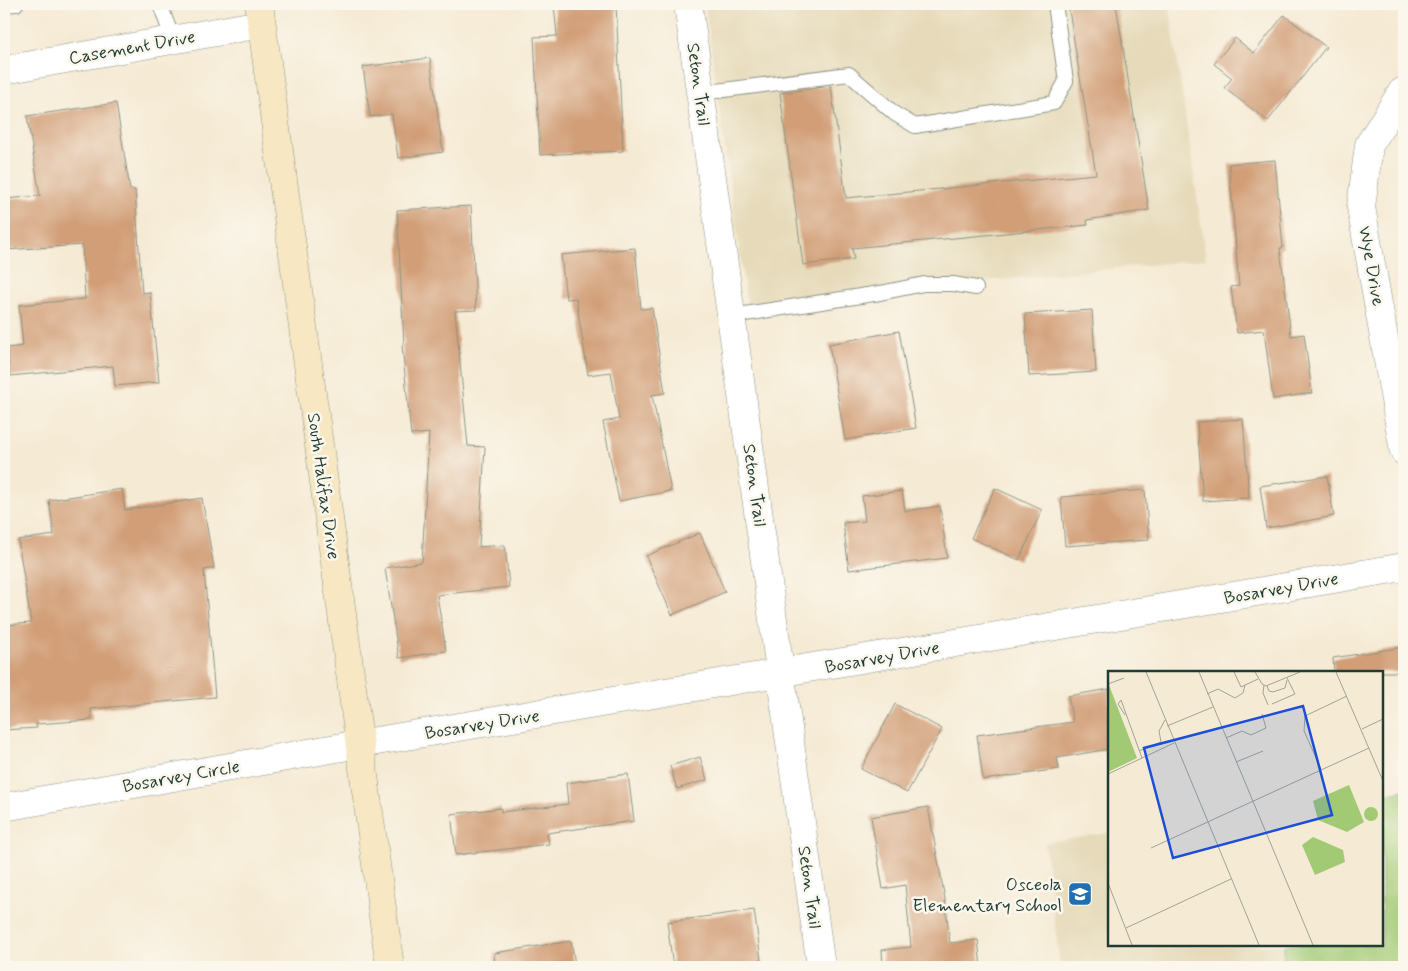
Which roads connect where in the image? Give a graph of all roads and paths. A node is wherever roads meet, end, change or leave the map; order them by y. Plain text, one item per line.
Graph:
1 (16, 4) edge
2 (160, 4) edge
3 (688, 4) edge
4 (1054, 4) edge
5 (4, 5) edge
6 (260, 14) edge
7 (173, 40) junction
8 (4, 70) edge
9 (1404, 91) edge
10 (701, 93) junction
11 (976, 288) dead end
12 (732, 316) junction
13 (1404, 451) edge
14 (1404, 567) edge
15 (781, 674) junction
16 (359, 744) junction
17 (4, 807) edge
18 (390, 967) edge
19 (822, 967) edge

1 - 5 lane
2 - 7 lane
3 - 10 street, Seton Trail
4 - 10 lane
6 - 7 street, Casement Drive
6 - 16 street, South Halifax Drive
7 - 8 street, Casement Drive
9 - 13 street, Wye Drive
10 - 12 street, Seton Trail
11 - 12 lane
12 - 15 street, Seton Trail
14 - 15 street, Bosarvey Drive
15 - 16 street, Bosarvey Drive
15 - 19 street, Seton Trail
16 - 17 street, Bosarvey Circle
16 - 18 street, South Halifax Drive

